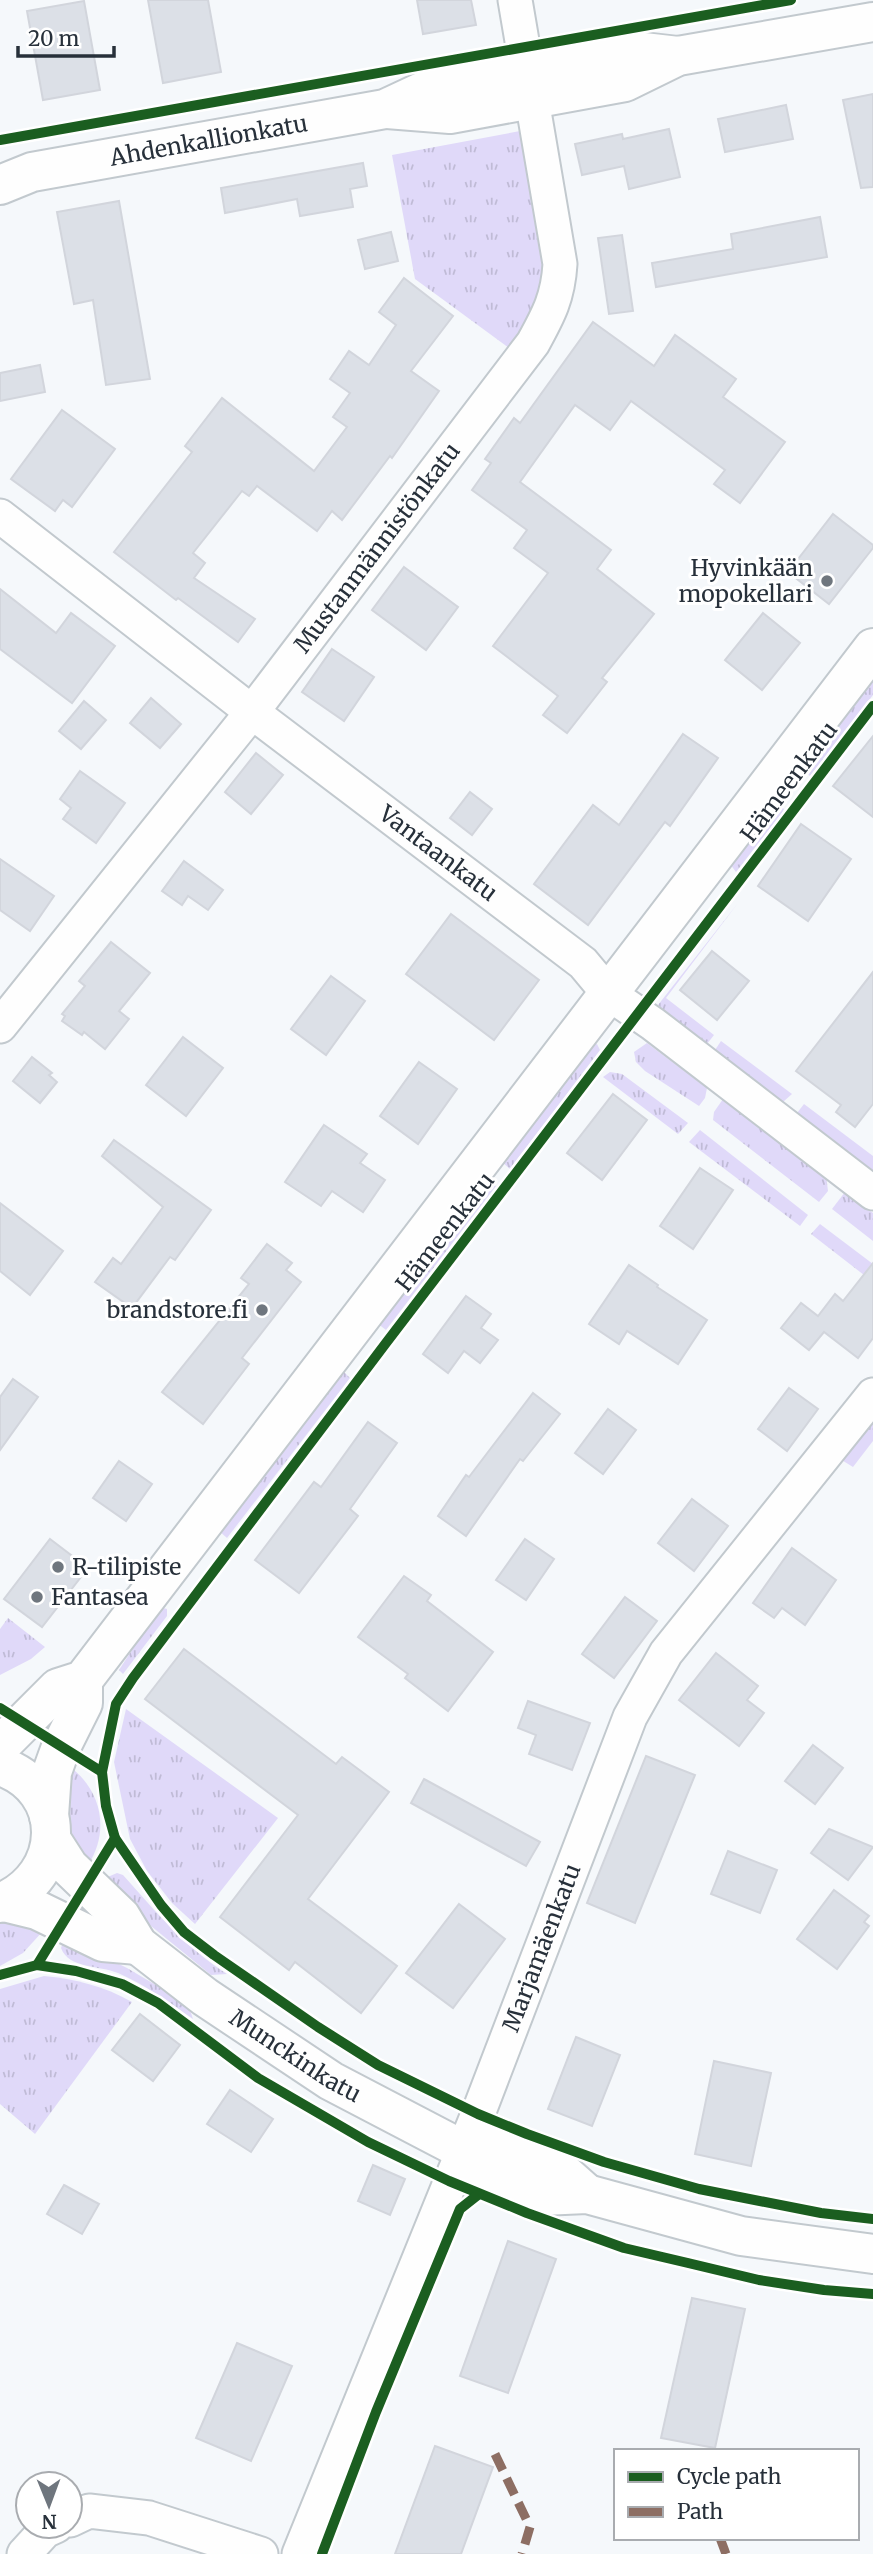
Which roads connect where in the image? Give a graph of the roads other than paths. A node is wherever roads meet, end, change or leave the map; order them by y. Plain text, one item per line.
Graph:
1 (515, 0) edge
2 (873, 22) edge
3 (530, 82) junction
4 (11, 175) edge
5 (0, 516) edge
6 (873, 648) edge
7 (252, 712) junction
8 (608, 993) junction
9 (0, 1026) edge
10 (873, 1193) edge
11 (873, 1395) edge
12 (83, 1680) junction
13 (0, 1746) edge
14 (0, 1766) edge
15 (50, 1827) junction
16 (2, 1902) edge
17 (138, 1945) junction
18 (463, 2150) junction
19 (873, 2254) edge
20 (84, 2513) edge
21 (37, 2540) edge
22 (24, 2554) edge
23 (261, 2554) edge
24 (299, 2554) edge

1 - 3 street, Mustanmännistönkatu
2 - 3 main road, Ahdenkallionkatu
3 - 4 main road, Ahdenkallionkatu
3 - 7 street, Mustanmännistönkatu
5 - 7 street, Vantaankatu
6 - 8 main road, Hämeenkatu
7 - 8 street, Vantaankatu
7 - 9 street, Mustanmännistönkatu
8 - 10 street, Vantaankatu
8 - 12 main road, Hämeenkatu
11 - 18 street, Marjamäenkatu
12 - 13 main road, Hämeenkatu
12 - 15 main road, Hämeenkatu
14 - 15 main road, Munckinkatu
15 - 16 main road, Hämeenkatu
15 - 17 main road, Munckinkatu
16 - 17 main road
17 - 18 main road, Munckinkatu
18 - 19 main road, Munckinkatu
18 - 24 street, Marjamäenkatu
20 - 23 street
21 - 22 street

